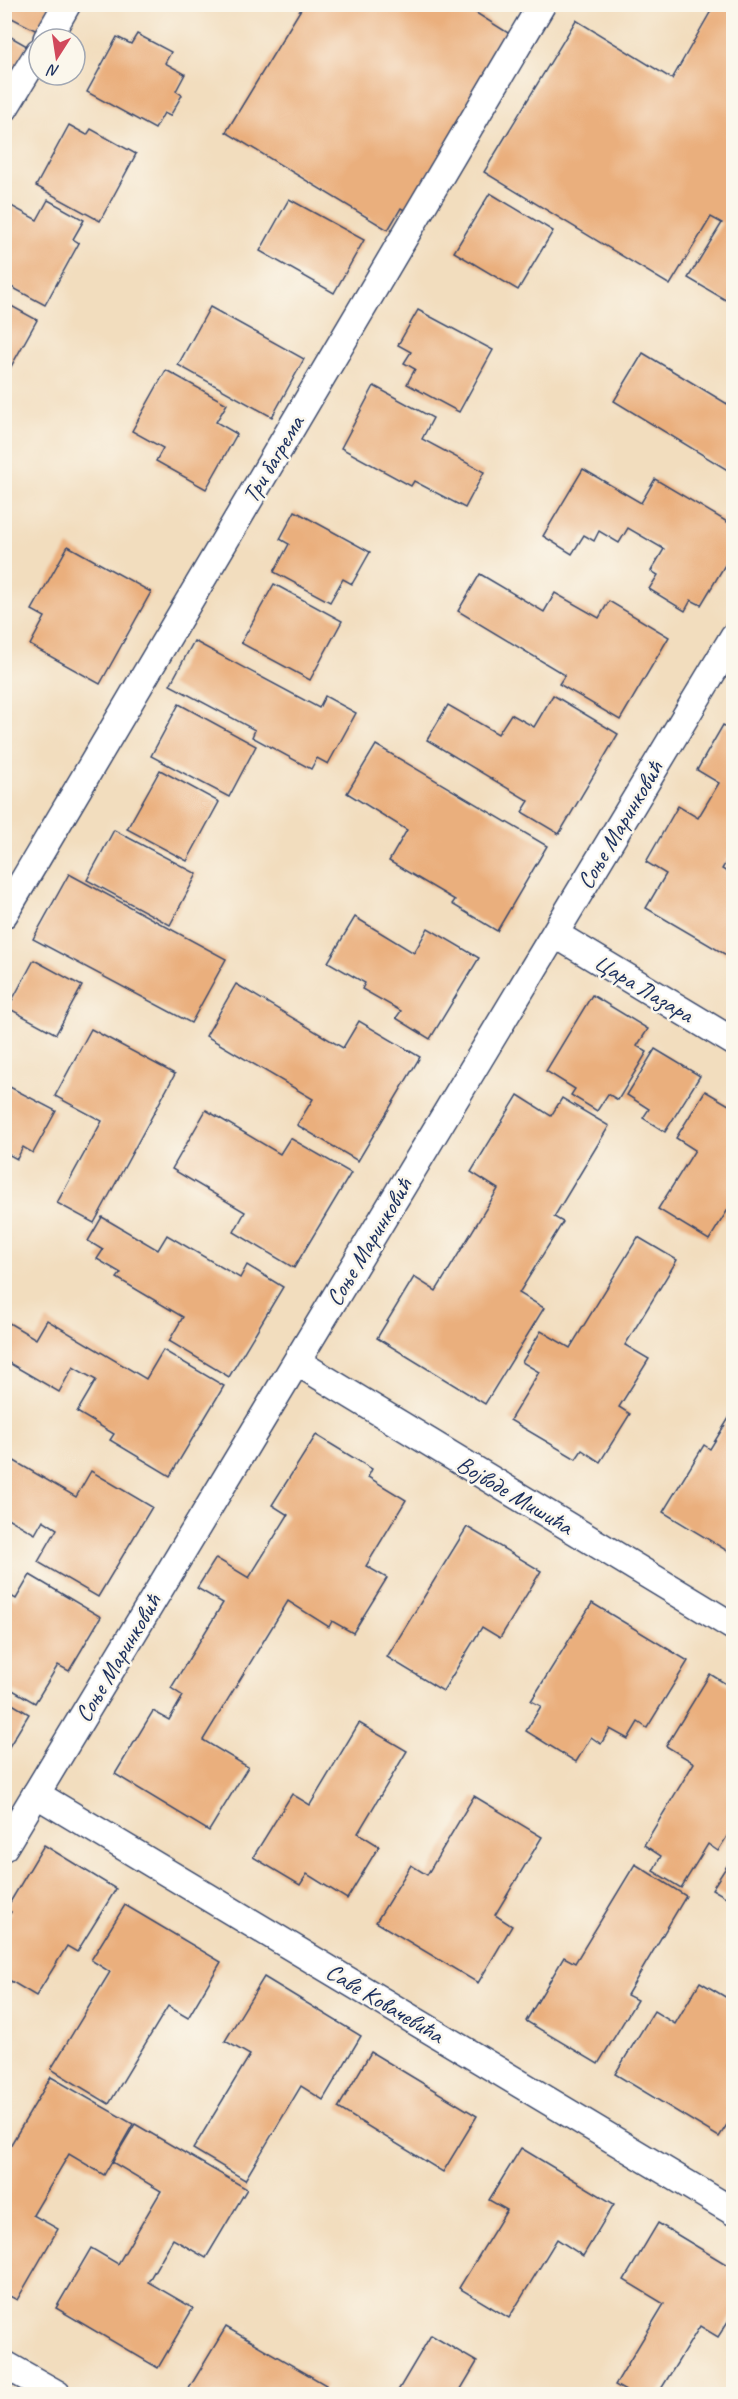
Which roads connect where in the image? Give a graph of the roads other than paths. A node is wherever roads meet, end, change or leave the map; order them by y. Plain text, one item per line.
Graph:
1 (67, 4) edge
2 (542, 4) edge
3 (53, 27) edge
4 (27, 72) edge
5 (4, 109) edge
6 (734, 636) edge
7 (4, 914) edge
8 (555, 934) junction
9 (734, 1042) edge
10 (297, 1362) junction
11 (734, 1627) edge
12 (36, 1794) junction
13 (4, 1847) edge
14 (734, 2212) edge
15 (4, 2364) edge
16 (57, 2394) edge

1 - 3 street
2 - 7 street, Три багрема
4 - 5 street
6 - 8 street, Соње Маринковић
8 - 9 street, Цара Лазара
8 - 10 street, Соње Маринковић
10 - 11 street, Војводе Мишића
10 - 12 street, Соње Маринковић
12 - 13 street, Соње Маринковић
12 - 14 street, Саве Ковачевића
15 - 16 street

